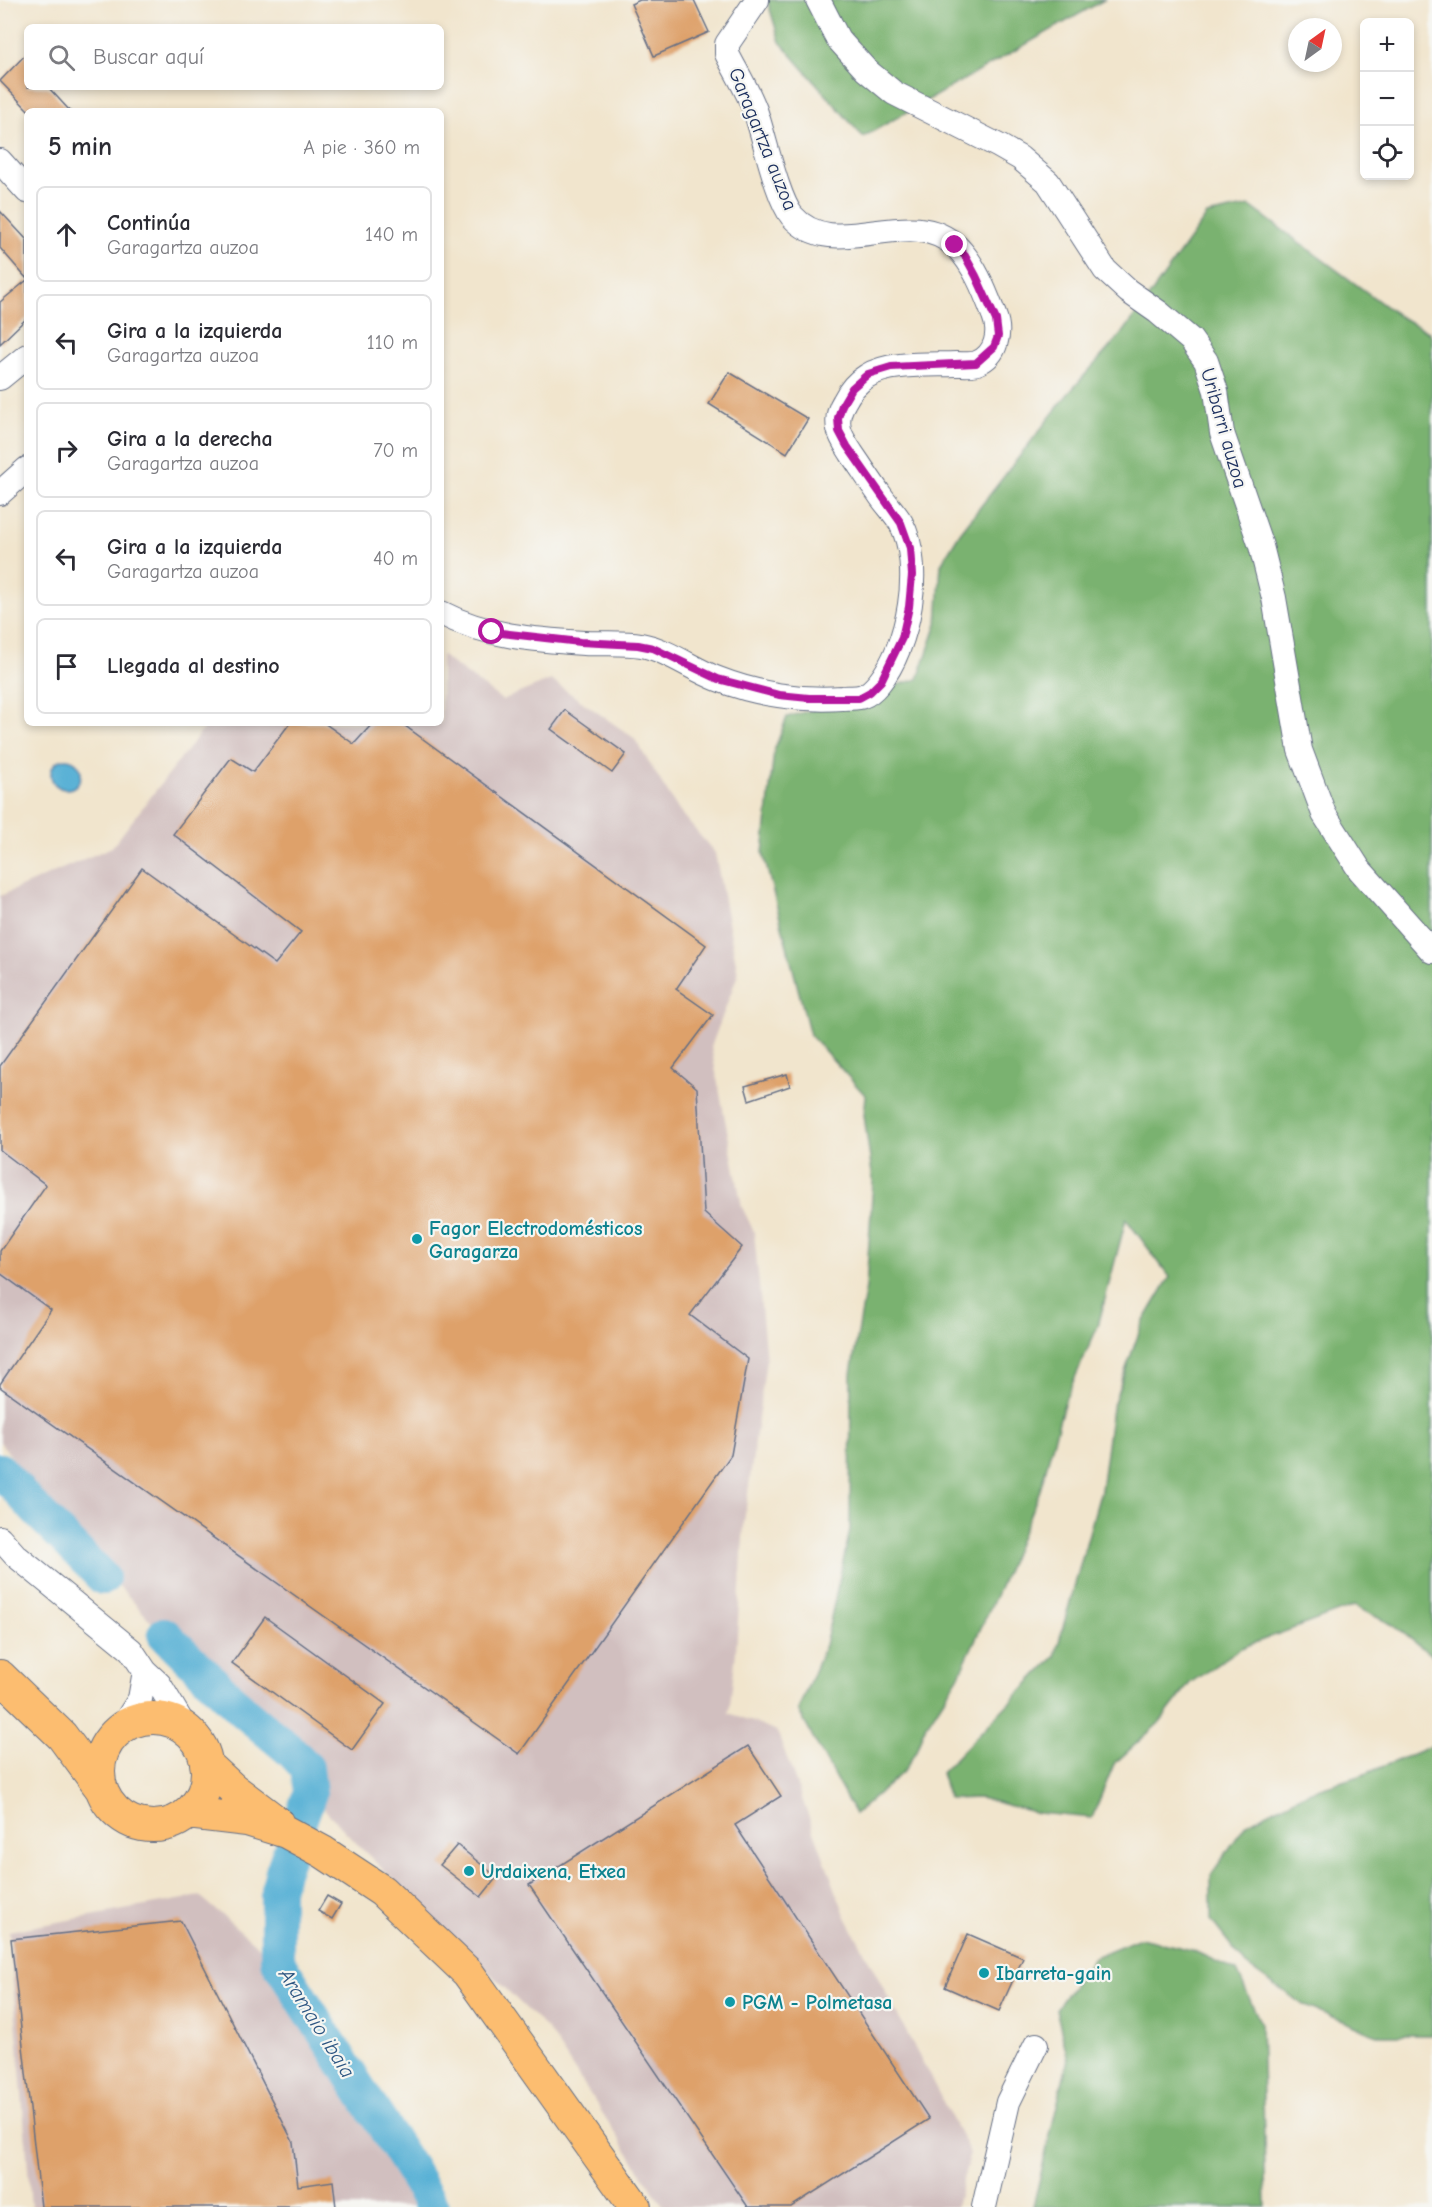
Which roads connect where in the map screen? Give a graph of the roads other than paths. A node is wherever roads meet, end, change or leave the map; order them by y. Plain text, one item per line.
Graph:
1 (756, 0) edge
2 (818, 0) edge
3 (0, 161) edge
4 (24, 188) edge
5 (24, 358) edge
6 (0, 378) edge
7 (24, 473) edge
8 (0, 493) edge
9 (444, 615) edge
10 (1432, 951) edge
11 (0, 1538) edge
12 (145, 1671) junction
13 (0, 1676) edge
14 (43, 1717) junction
15 (187, 1731) junction
16 (115, 1734) junction
17 (206, 1764) junction
18 (102, 1790) junction
19 (188, 1813) junction
20 (286, 1831) junction
21 (1036, 2045) dead end
22 (611, 2174) junction
23 (620, 2207) edge
24 (635, 2207) edge
25 (984, 2207) edge

1 - 9 street, Garagartza auzoa
2 - 10 street, Uribarri auzoa
3 - 4 street
5 - 6 street
7 - 8 street
11 - 12 street
12 - 15 street
12 - 16 street
13 - 14 main road
14 - 16 main road
14 - 18 main road
15 - 16 main road
15 - 17 main road
16 - 18 main road
17 - 19 main road
17 - 20 main road
18 - 19 main road
19 - 20 main road
20 - 22 main road
21 - 25 street
22 - 23 street
22 - 24 main road

